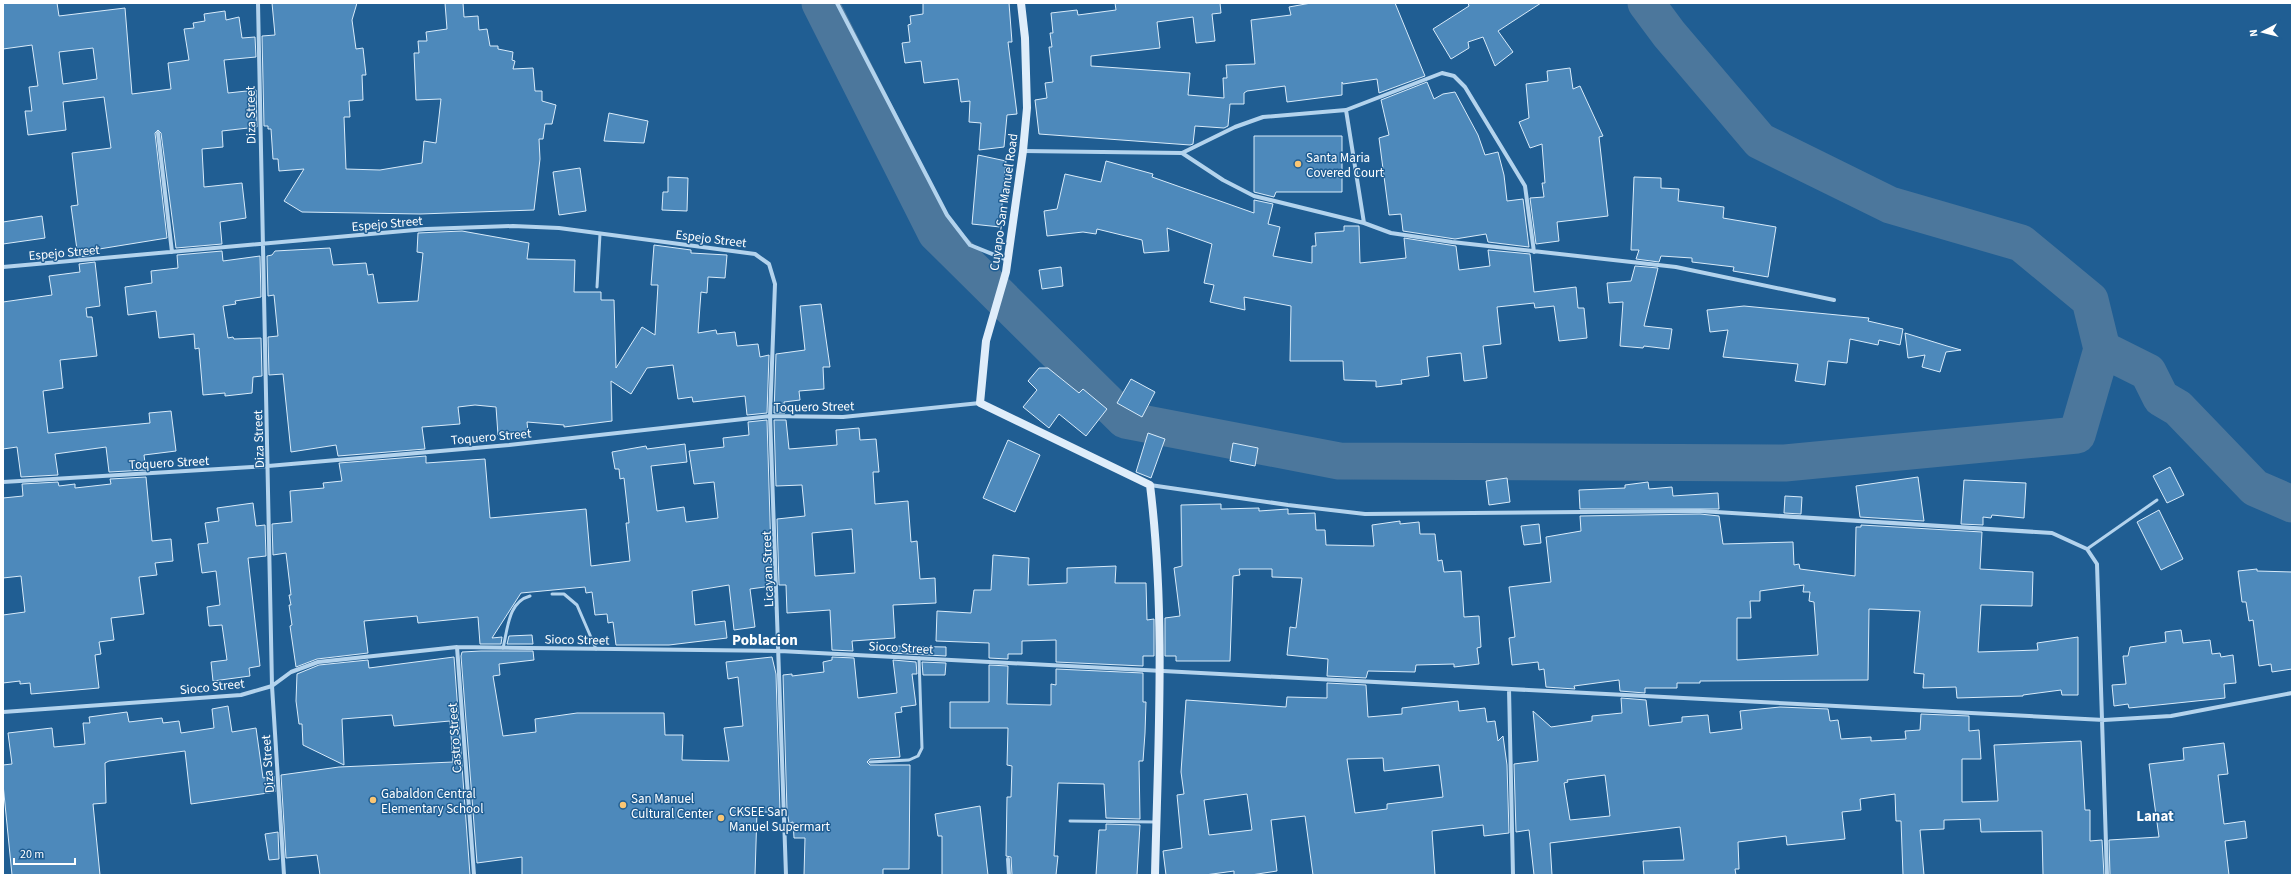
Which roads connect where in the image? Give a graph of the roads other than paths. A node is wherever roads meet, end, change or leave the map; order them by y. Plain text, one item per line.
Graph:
1 (258, 3) edge
2 (837, 3) edge
3 (1021, 3) edge
4 (1346, 110) junction
5 (158, 133) dead end
6 (1023, 151) junction
7 (1182, 152) junction
8 (1364, 223) junction
9 (600, 234) junction
10 (262, 244) junction
11 (172, 252) junction
12 (1534, 252) junction
13 (1008, 260) junction
14 (769, 264) joint
15 (3, 267) edge
16 (597, 287) dead end
17 (1834, 300) dead end
18 (980, 403) junction
19 (770, 416) junction
20 (268, 466) junction
21 (3, 482) edge
22 (1150, 484) junction
23 (2157, 500) dead end
24 (2087, 549) junction
25 (552, 594) dead end
26 (530, 596) dead end
27 (457, 647) junction
28 (503, 648) junction
29 (596, 649) junction
30 (780, 651) junction
31 (919, 658) junction
32 (1159, 670) junction
33 (272, 686) junction
34 (1509, 689) junction
35 (2292, 693) edge
36 (3, 712) edge
37 (2104, 720) junction
38 (870, 762) dead end
39 (1070, 821) dead end
40 (1156, 822) junction
41 (1008, 859) dead end
42 (284, 875) edge
43 (474, 875) edge
44 (786, 875) edge
45 (1009, 875) edge
46 (1155, 875) edge
47 (1513, 875) edge
48 (2107, 875) edge

1 - 10 street, Diza Street
2 - 13 street
3 - 6 street, Cuyapo-San Manuel Road
4 - 7 street
4 - 8 street
4 - 12 street
5 - 11 street
6 - 7 street
6 - 13 street, Cuyapo-San Manuel Road
7 - 8 street
8 - 12 street
9 - 10 street, Espejo Street
9 - 14 street, Espejo Street
9 - 16 lane
10 - 11 street, Espejo Street
10 - 20 street, Diza Street
11 - 15 street, Espejo Street
12 - 17 street
13 - 18 street, Cuyapo-San Manuel Road
14 - 19 street, Licayan Street
18 - 19 street, Toquero Street
18 - 22 street
19 - 20 street, Toquero Street
19 - 30 street, Licayan Street
20 - 21 street, Toquero Street
20 - 33 street, Diza Street
22 - 24 street
22 - 32 street
23 - 24 lane
24 - 37 street
25 - 29 lane
26 - 28 lane
27 - 28 street, Sioco Street
27 - 33 street, Sioco Street
27 - 43 street, Castro Street
28 - 29 street, Sioco Street
29 - 30 street, Sioco Street
30 - 31 street, Sioco Street
30 - 44 street, Licayan Street
31 - 32 street, Sioco Street
31 - 38 lane
32 - 34 street, Sioco Street
32 - 40 street
33 - 36 street, Sioco Street
33 - 42 street, Diza Street
34 - 37 street, Sioco Street
34 - 47 street
35 - 37 street, Sioco Street
37 - 48 street
39 - 40 lane
40 - 46 street
41 - 45 street

